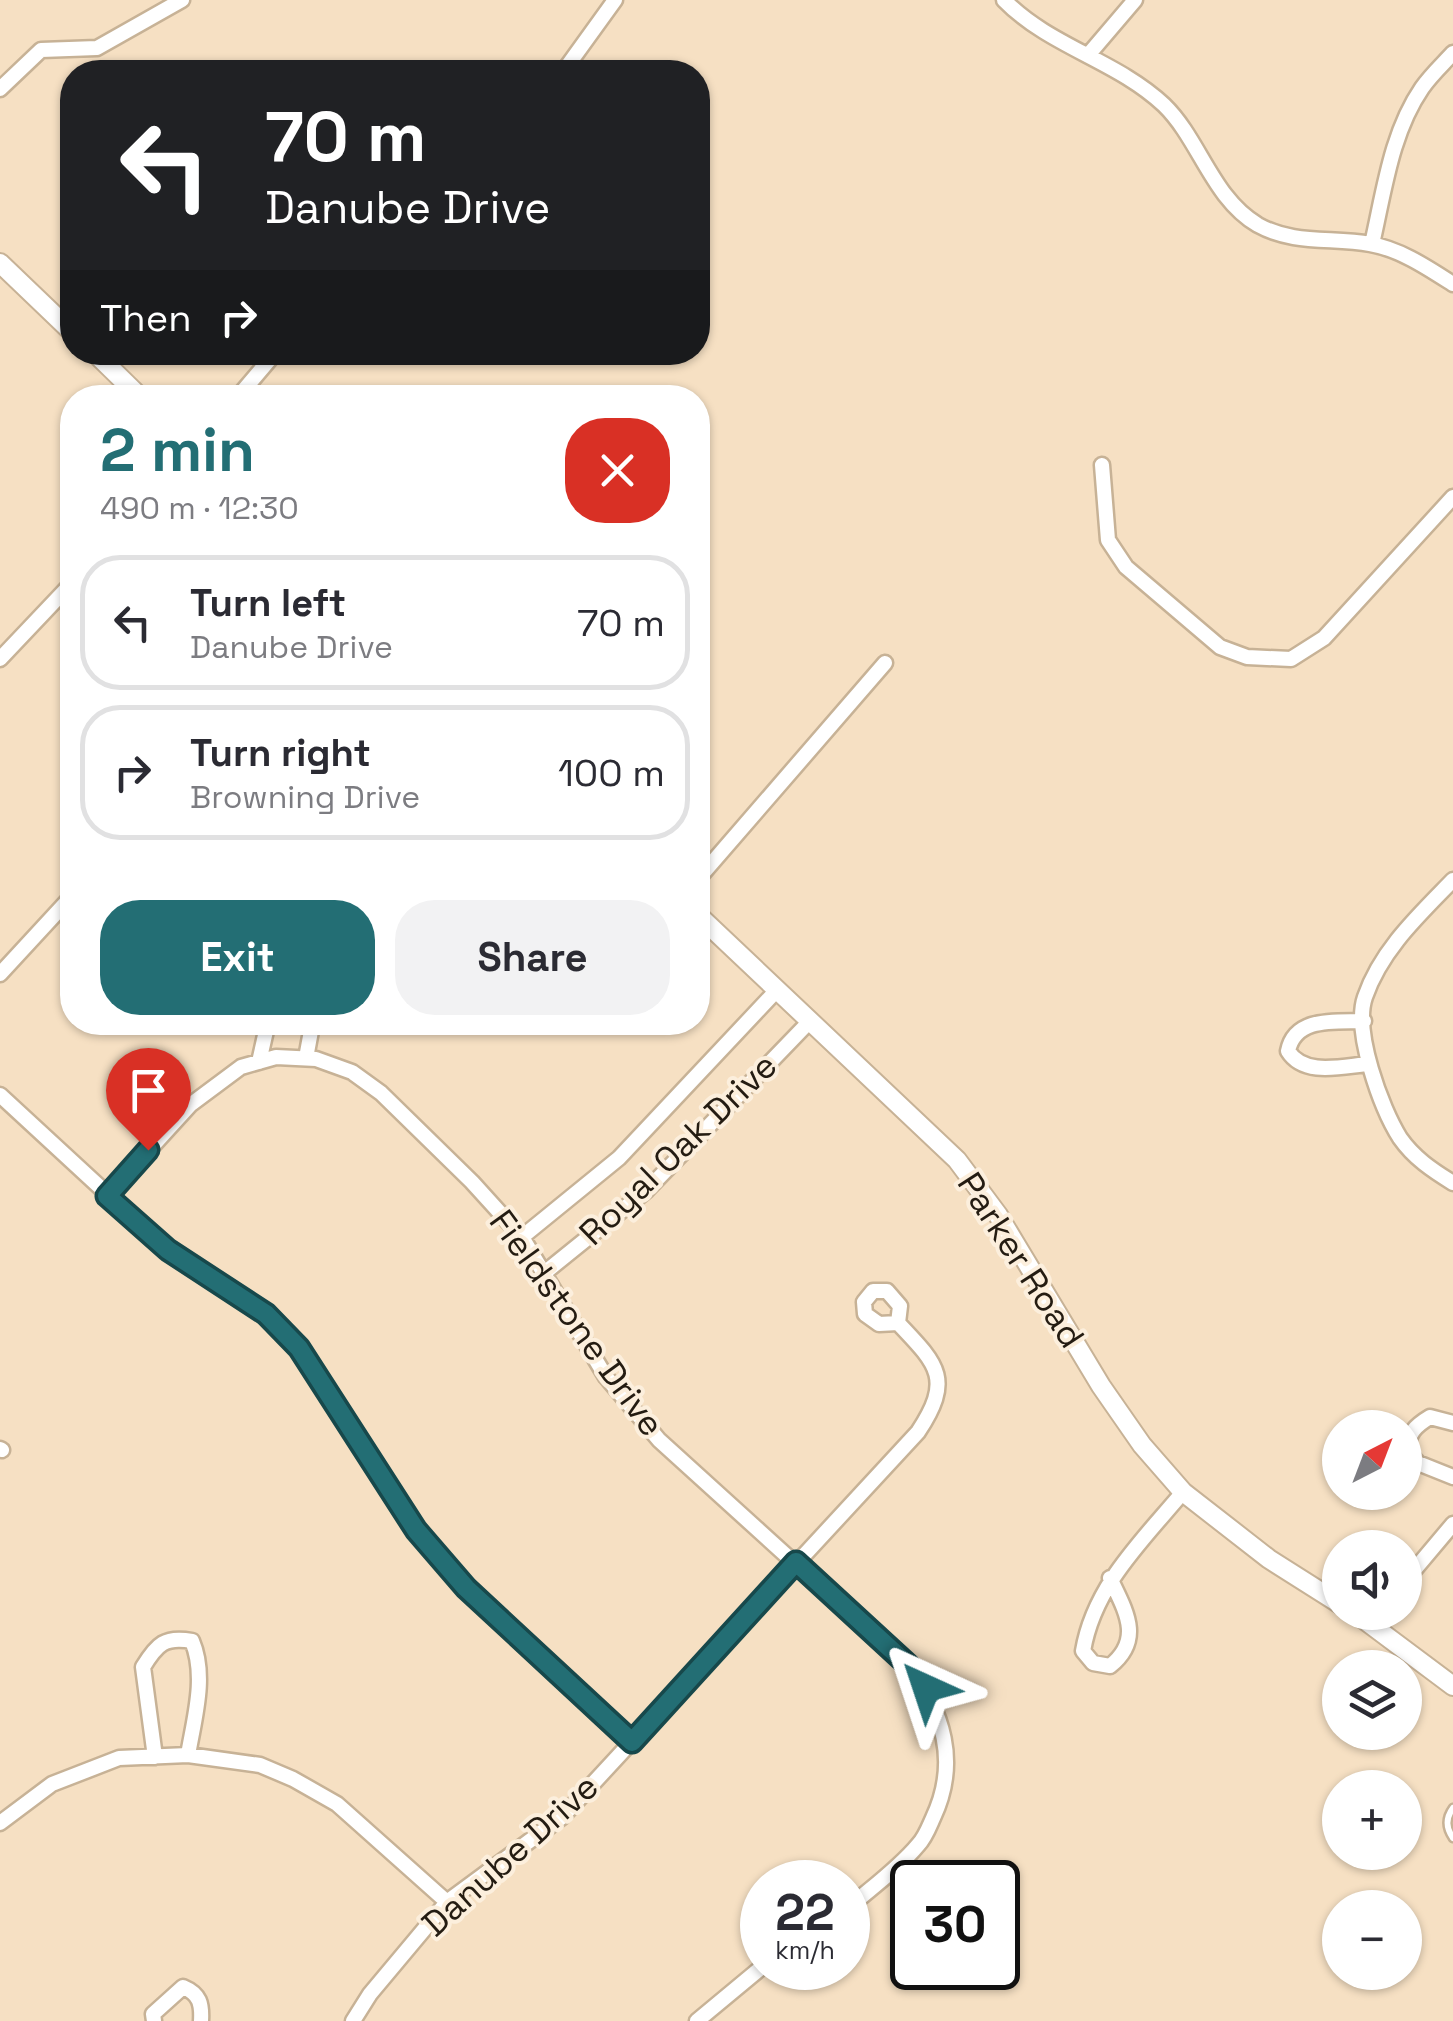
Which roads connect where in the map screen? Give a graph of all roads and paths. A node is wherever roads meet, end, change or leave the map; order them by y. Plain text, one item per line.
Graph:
1 (182, 0) edge
2 (615, 0) edge
3 (1004, 0) edge
4 (1135, 0) edge
5 (1453, 53) edge
6 (1088, 54) junction
7 (572, 60) edge
8 (0, 89) edge
9 (1372, 244) junction
10 (0, 263) edge
11 (1453, 284) edge
12 (60, 320) edge
13 (107, 365) edge
14 (265, 365) edge
15 (128, 385) edge
16 (248, 385) edge
17 (1102, 465) dead end
18 (1453, 497) edge
19 (60, 596) edge
20 (0, 659) edge
21 (885, 663) dead end
22 (710, 864) edge
23 (1453, 880) edge
24 (60, 909) edge
25 (710, 927) edge
26 (0, 974) edge
27 (776, 990) junction
28 (810, 1021) junction
29 (1364, 1021) junction
30 (265, 1035) edge
31 (310, 1035) edge
32 (306, 1058) junction
33 (260, 1062) junction
34 (1369, 1064) junction
35 (0, 1095) edge
36 (1453, 1182) edge
37 (107, 1196) junction
38 (522, 1237) junction
39 (543, 1274) junction
40 (898, 1323) dead end
41 (1453, 1423) edge
42 (1453, 1478) edge
43 (1183, 1492) junction
44 (1453, 1524) edge
45 (1422, 1561) edge
46 (796, 1562) junction
47 (1110, 1578) junction
48 (1322, 1593) edge
49 (1383, 1630) edge
50 (1453, 1686) edge
51 (632, 1742) junction
52 (188, 1755) junction
53 (155, 1756) junction
54 (1453, 1808) edge
55 (0, 1823) edge
56 (1453, 1838) edge
57 (870, 1888) edge
58 (447, 1902) junction
59 (740, 1985) edge
60 (154, 2021) edge
61 (201, 2021) edge
62 (352, 2021) edge
63 (696, 2021) edge

1 - 8 street
2 - 7 street
3 - 6 street
4 - 6 street
5 - 9 street
6 - 9 street
9 - 11 street
10 - 12 main road
13 - 15 main road
14 - 16 street
17 - 18 street
19 - 20 street
21 - 22 street
23 - 29 street
24 - 26 street
25 - 27 main road, Parker Road
27 - 28 main road, Parker Road
27 - 38 street, Royal Oak Drive
28 - 39 street, Royal Oak Drive
28 - 43 main road, Parker Road
29 - 34 street
29 - 34 street
30 - 33 street
31 - 32 street
32 - 33 street, Fieldstone Drive
32 - 38 street, Fieldstone Drive
33 - 37 street, Fieldstone Drive
34 - 36 street
35 - 37 street
37 - 51 street
38 - 39 street, Fieldstone Drive
39 - 46 street, Fieldstone Drive
40 - 46 street, Danube Drive
41 - 42 street
43 - 47 street
43 - 48 main road, Parker Road
44 - 45 street
46 - 51 street, Danube Drive
46 - 57 street, Fieldstone Drive
47 - 47 street
49 - 50 main road
51 - 58 street, Danube Drive
52 - 53 street
52 - 53 street
52 - 58 street
53 - 55 street
54 - 56 lane
58 - 62 street, Danube Drive
59 - 63 street
60 - 61 street

